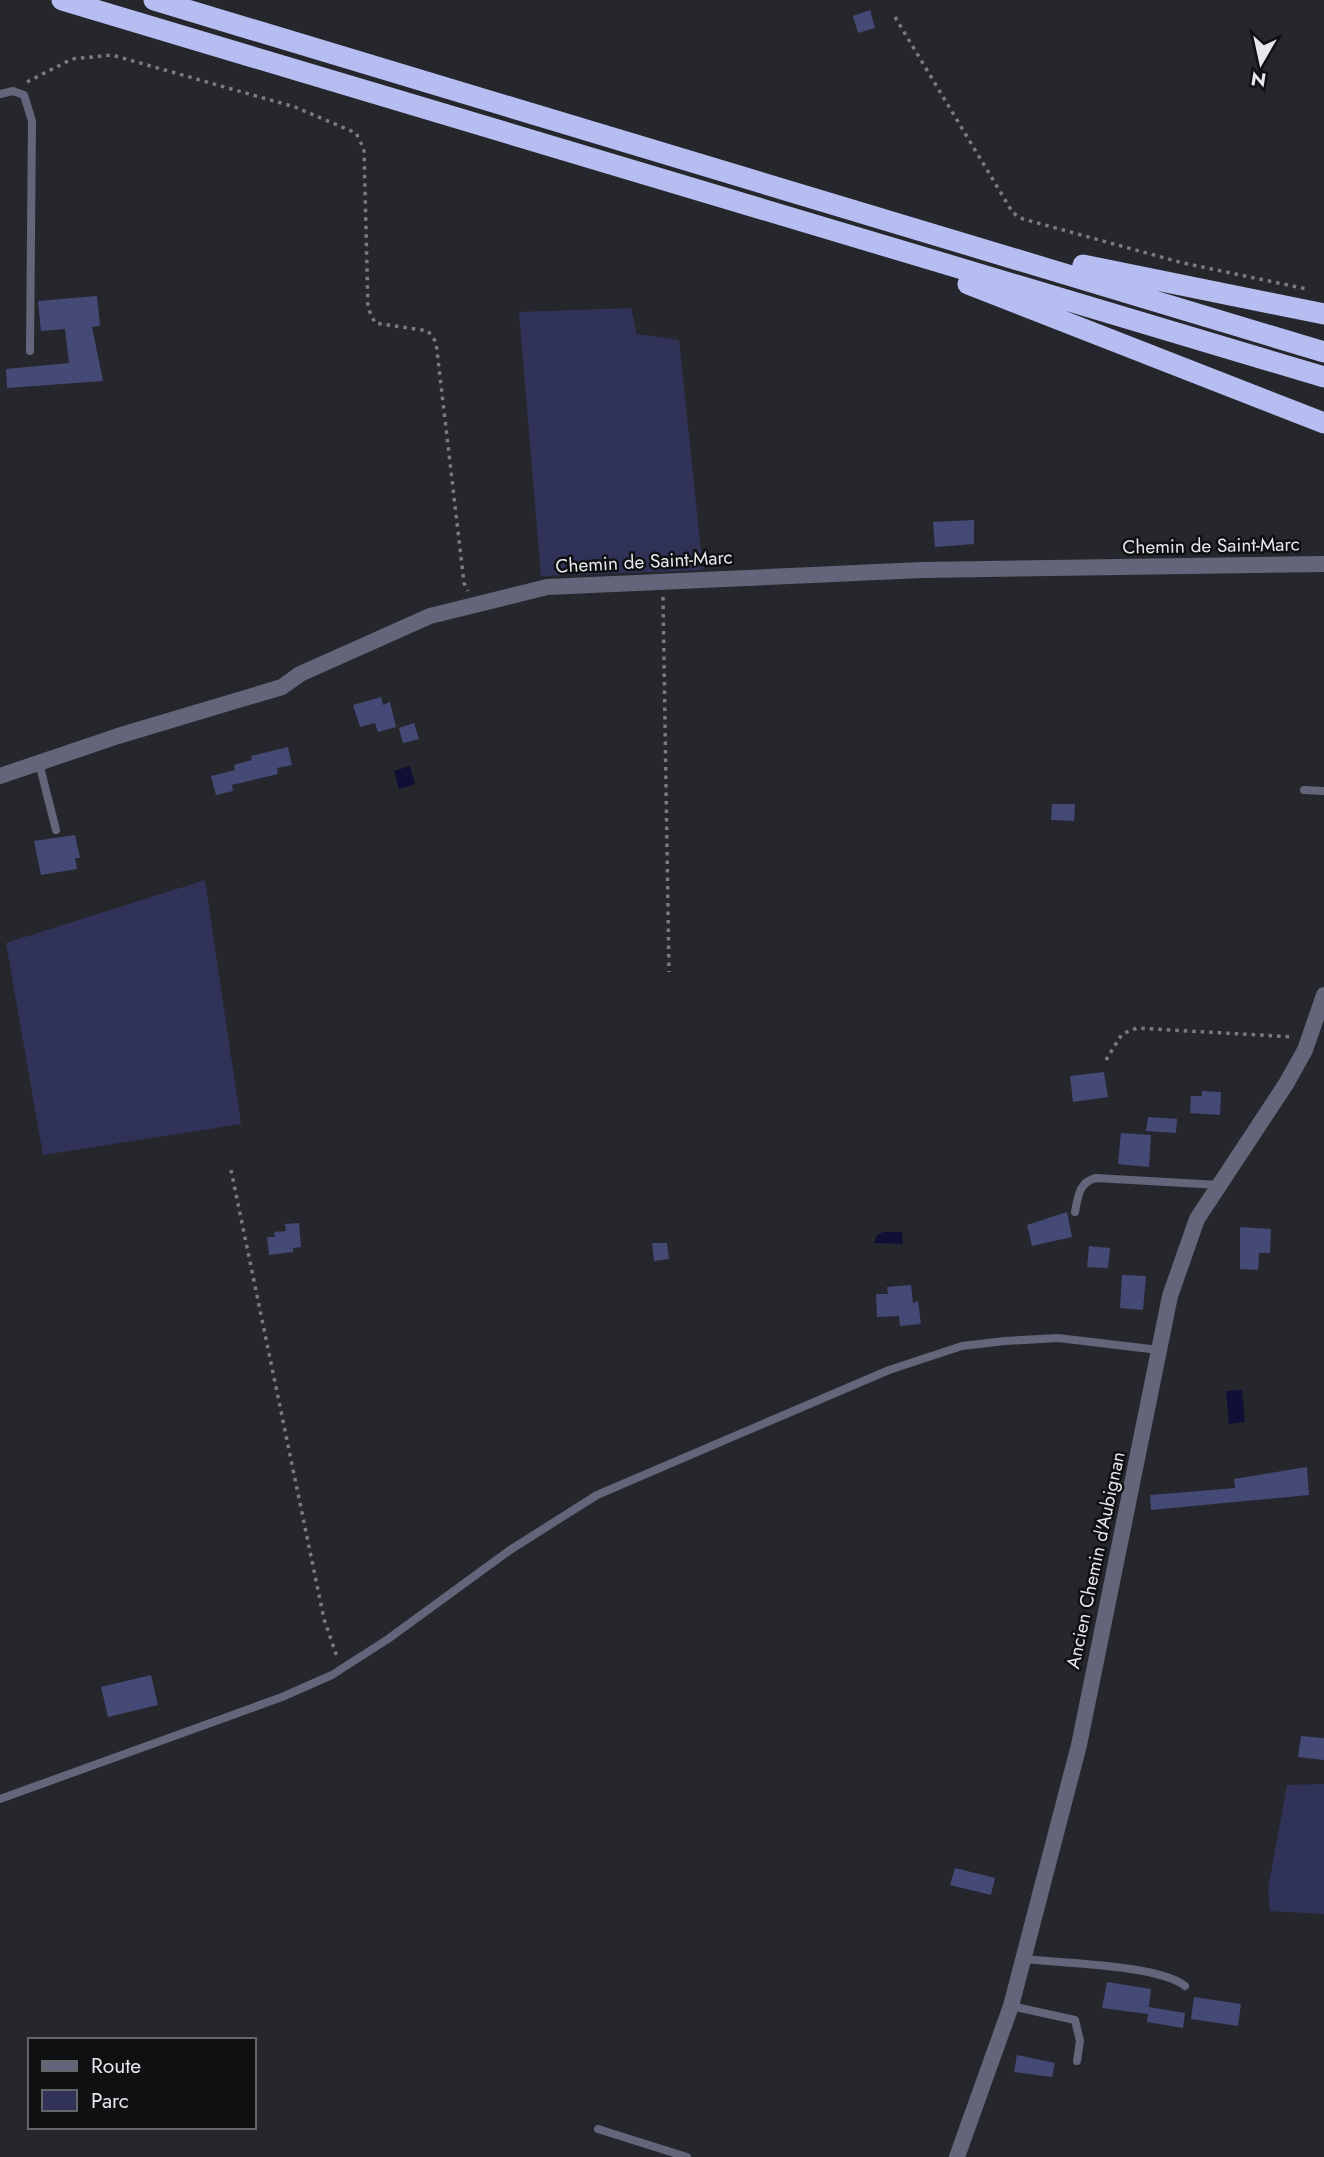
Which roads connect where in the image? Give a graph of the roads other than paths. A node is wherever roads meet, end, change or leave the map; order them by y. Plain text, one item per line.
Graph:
1 (62, 0) edge
2 (154, 0) edge
3 (0, 94) edge
4 (863, 213) junction
5 (860, 237) junction
6 (1324, 314) edge
7 (30, 351) dead end
8 (1324, 352) edge
9 (1324, 377) edge
10 (1324, 424) edge
11 (1324, 564) edge
12 (39, 763) junction
13 (0, 776) edge
14 (1304, 790) dead end
15 (1324, 791) edge
16 (56, 830) dead end
17 (1324, 995) edge
18 (1219, 1185) junction
19 (1075, 1212) dead end
20 (1159, 1350) junction
21 (0, 1799) edge
22 (1024, 1959) junction
23 (1185, 1986) dead end
24 (1010, 2006) junction
25 (1077, 2061) dead end
26 (598, 2129) dead end
27 (687, 2157) edge
28 (957, 2157) edge

1 - 5 highway
2 - 4 highway
3 - 7 lane
4 - 6 highway
4 - 8 highway
5 - 9 highway
5 - 10 highway
11 - 12 street, Chemin de Saint-Marc
12 - 13 street, Chemin de Saint-Marc
12 - 16 lane
14 - 15 lane
17 - 18 street, Ancien Chemin d'Aubignan
18 - 19 lane
18 - 20 street, Ancien Chemin d'Aubignan
20 - 21 lane
20 - 22 street, Ancien Chemin d'Aubignan
22 - 23 lane
22 - 24 street, Ancien Chemin d'Aubignan
24 - 25 lane
24 - 28 street, Ancien Chemin d'Aubignan
26 - 27 lane

